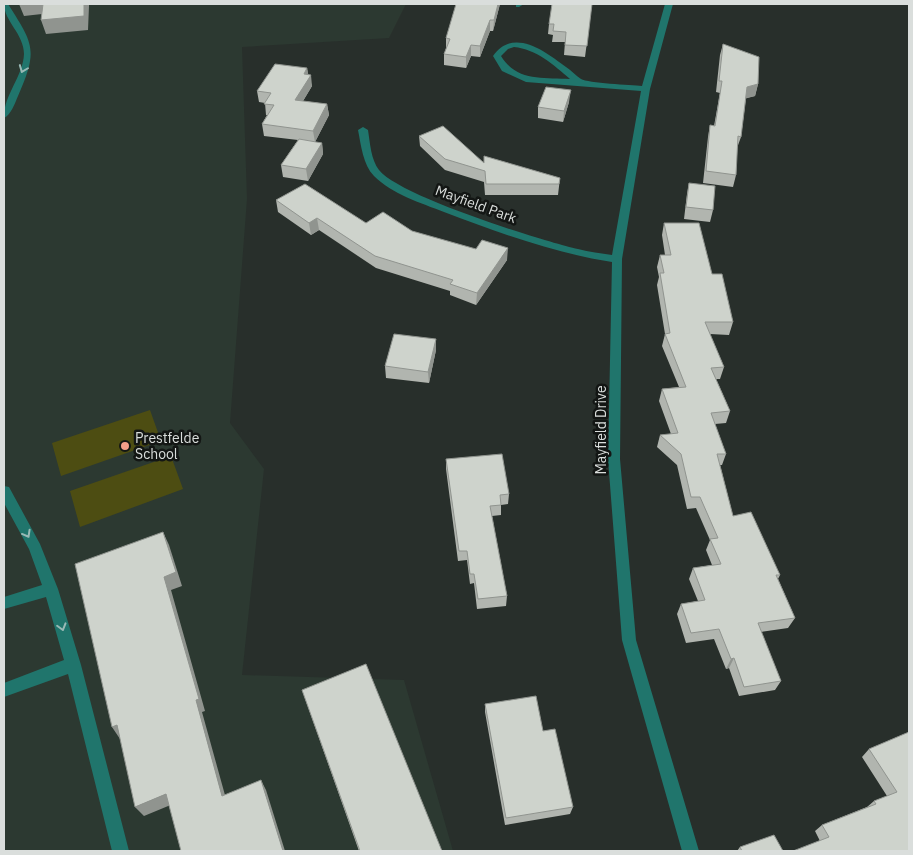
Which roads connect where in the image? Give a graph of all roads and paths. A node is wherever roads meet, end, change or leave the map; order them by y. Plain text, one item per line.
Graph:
1 (4, 4) edge
2 (669, 4) edge
3 (580, 82) junction
4 (646, 89) junction
5 (4, 116) edge
6 (363, 130) dead end
7 (617, 259) junction
8 (4, 491) edge
9 (51, 589) junction
10 (4, 603) edge
11 (73, 665) junction
12 (4, 690) edge
13 (121, 851) edge
14 (691, 851) edge

1 -> 5 street
2 - 4 street, Mayfield Drive
3 - 3 street
3 - 4 street
4 - 7 street, Mayfield Drive
6 - 7 street, Mayfield Park
7 - 14 street, Mayfield Drive
8 -> 9 street
9 - 10 street
9 -> 11 street
11 - 12 street
11 - 13 street

